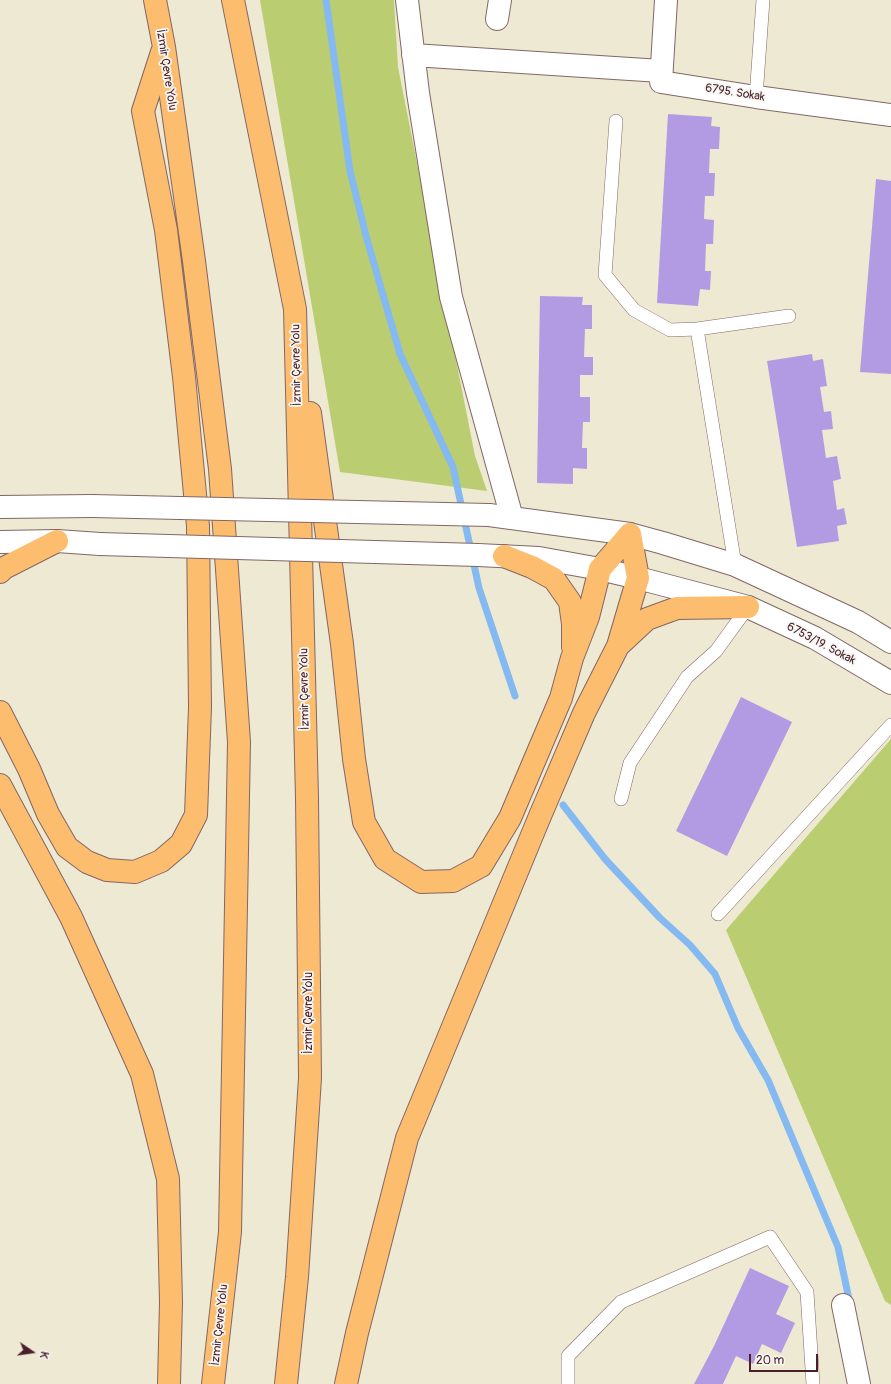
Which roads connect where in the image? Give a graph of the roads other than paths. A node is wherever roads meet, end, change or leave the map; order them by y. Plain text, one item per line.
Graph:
1 (154, 0) edge
2 (233, 0) edge
3 (407, 0) edge
4 (666, 0) edge
5 (763, 0) edge
6 (164, 47) junction
7 (413, 55) junction
8 (661, 71) junction
9 (756, 97) junction
10 (891, 115) edge
11 (616, 120) dead end
12 (295, 309) junction
13 (789, 316) dead end
14 (697, 329) junction
15 (0, 507) edge
16 (512, 518) junction
17 (630, 534) junction
18 (57, 541) junction
19 (0, 542) edge
20 (504, 556) junction
21 (735, 565) junction
22 (600, 569) junction
23 (0, 572) edge
24 (638, 578) junction
25 (748, 607) junction
26 (891, 642) edge
27 (618, 646) junction
28 (572, 658) junction
29 (891, 683) edge
30 (0, 712) edge
31 (891, 725) edge
32 (0, 785) edge
33 (620, 800) dead end
34 (718, 914) dead end
35 (843, 1304) dead end
36 (169, 1384) edge
37 (213, 1384) edge
38 (286, 1384) edge
39 (346, 1384) edge
40 (568, 1384) edge
41 (813, 1384) edge
42 (859, 1384) edge

1 - 6 highway, İzmir Çevre Yolu
2 - 12 highway, İzmir Çevre Yolu
3 - 7 street
4 - 8 street
5 - 9 lane
6 - 30 highway
6 - 37 highway, İzmir Çevre Yolu
7 - 8 street
7 - 16 street
8 - 9 street, 6795. Sokak
9 - 10 street, 6795. Sokak
11 - 14 lane
12 - 28 highway
12 - 38 highway, İzmir Çevre Yolu
13 - 14 lane
14 - 21 lane
15 - 16 street, bridge
16 - 17 street
17 - 21 street
17 - 22 highway
17 - 24 highway
18 - 19 street, 6753/19. Sokak
18 - 20 street, 6753/19. Sokak, bridge
18 - 23 highway
20 - 22 street, 6753/19. Sokak
20 - 28 highway
21 - 26 street
22 - 24 street, 6753/19. Sokak
22 - 28 highway
24 - 25 street, 6753/19. Sokak
24 - 27 highway
25 - 27 highway
25 - 29 street, 6753/19. Sokak
25 - 33 lane
27 - 39 highway
31 - 34 lane
32 - 36 highway
35 - 42 street
40 - 41 lane

